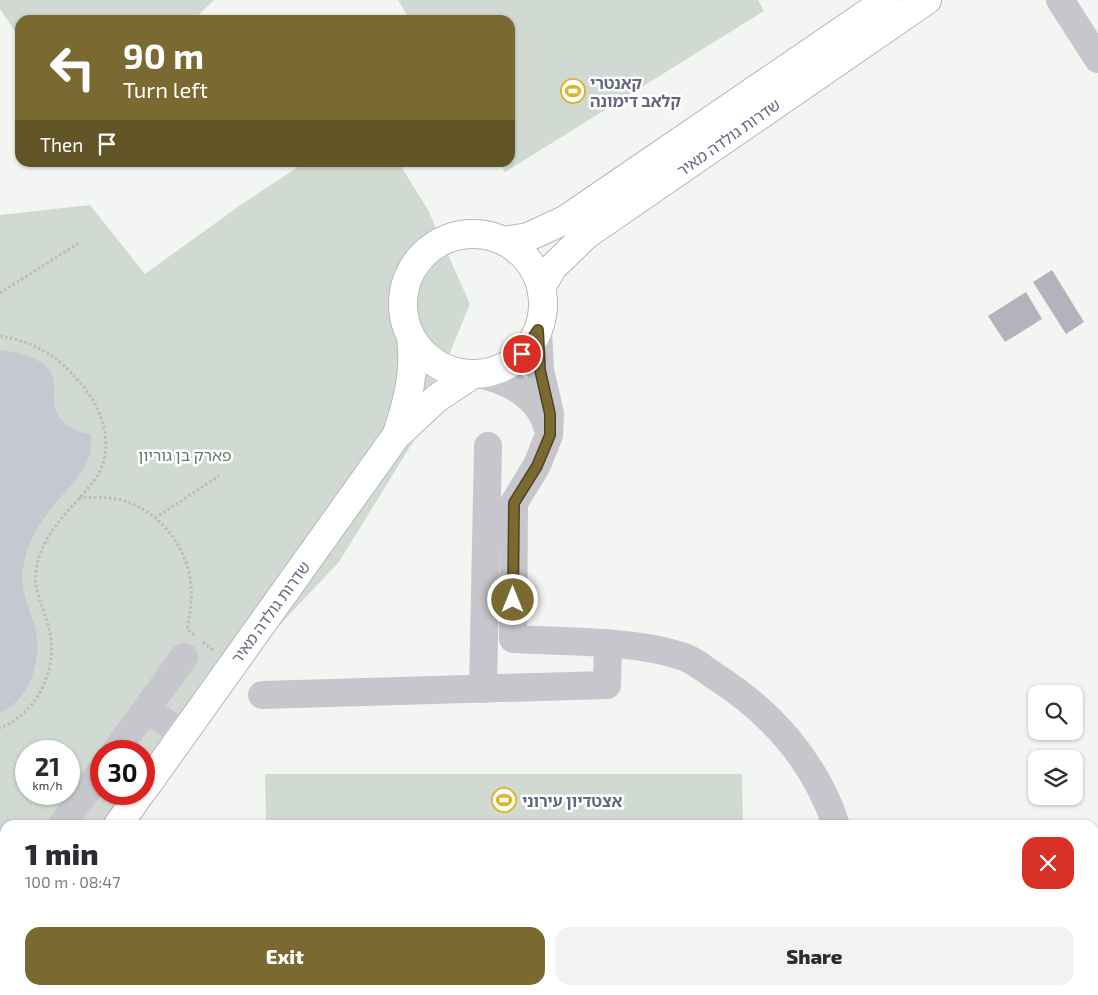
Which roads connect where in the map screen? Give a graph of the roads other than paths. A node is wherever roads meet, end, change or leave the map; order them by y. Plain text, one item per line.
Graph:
1 (887, 0) edge
2 (927, 0) edge
3 (1060, 0) edge
4 (1098, 59) edge
5 (504, 241) junction
6 (541, 288) junction
7 (538, 330) junction
8 (411, 338) junction
9 (476, 374) junction
10 (550, 435) junction
11 (396, 436) junction
12 (488, 446) dead end
13 (608, 645) junction
14 (184, 657) dead end
15 (483, 689) junction
16 (262, 695) dead end
17 (146, 709) junction
18 (183, 734) junction
19 (124, 740) edge
20 (155, 773) edge
21 (90, 786) edge
22 (132, 805) edge
23 (66, 820) edge
24 (122, 820) edge
25 (834, 820) edge

1 - 5 main road, שדרות גולדה מאיר
2 - 6 main road, שדרות גולדה מאיר
3 - 4 street
5 - 6 main road
5 - 8 main road
6 - 7 main road
7 - 9 main road
7 - 10 street
8 - 9 main road
8 - 11 main road, שדרות גולדה מאיר
9 - 10 street
9 - 11 main road, שדרות גולדה מאיר
10 - 13 street
11 - 18 main road, שדרות גולדה מאיר
12 - 15 street
13 - 15 street
13 - 25 street
14 - 17 street
15 - 16 street
17 - 18 street
17 - 19 street
18 - 20 main road, שדרות גולדה מאיר
21 - 23 street
22 - 24 main road

